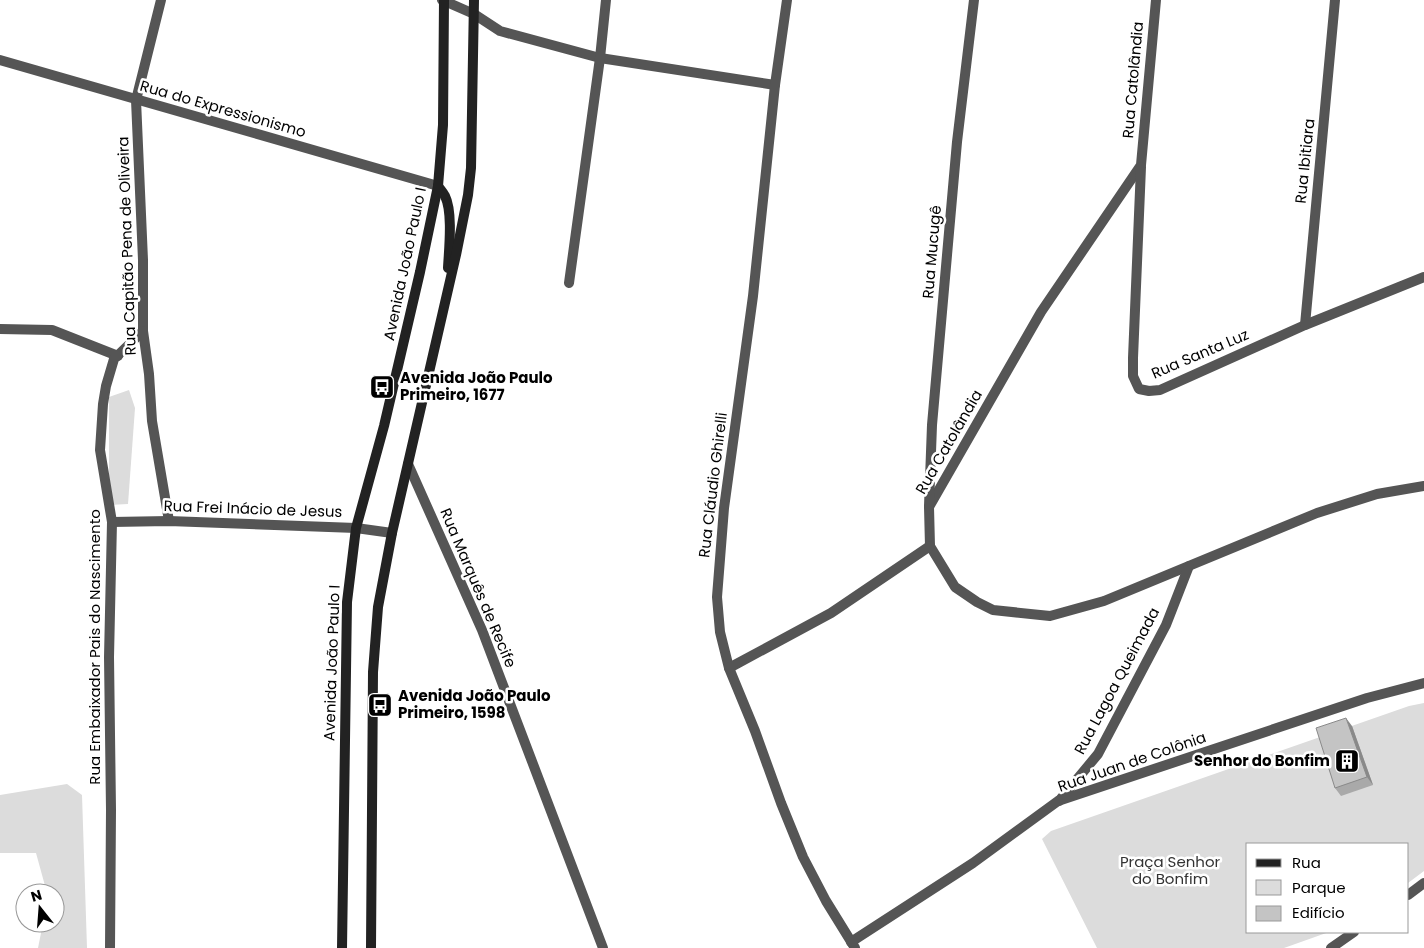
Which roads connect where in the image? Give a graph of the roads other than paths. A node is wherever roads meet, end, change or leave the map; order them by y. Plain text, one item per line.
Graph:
1 (161, 0) edge
2 (443, 0) edge
3 (474, 0) edge
4 (606, 0) edge
5 (787, 0) edge
6 (974, 0) edge
7 (1156, 0) edge
8 (1335, 0) edge
9 (474, 14) junction
10 (600, 58) junction
11 (0, 60) edge
12 (775, 85) junction
13 (136, 100) junction
14 (1141, 165) junction
15 (438, 186) junction
16 (1424, 278) edge
17 (569, 283) dead end
18 (443, 311) junction
19 (1305, 325) junction
20 (0, 329) edge
21 (143, 331) junction
22 (118, 356) junction
23 (408, 464) junction
24 (1424, 486) edge
25 (929, 507) junction
26 (112, 522) junction
27 (169, 522) junction
28 (356, 528) junction
29 (392, 533) junction
30 (930, 546) junction
31 (1189, 566) junction
32 (729, 668) junction
33 (1424, 683) edge
34 (1058, 801) junction
35 (1424, 883) edge
36 (1409, 894) edge
37 (1353, 933) edge
38 (853, 945) edge
39 (110, 948) edge
40 (342, 948) edge
41 (371, 948) edge
42 (604, 948) edge
43 (1331, 948) edge

1 - 13 street, Rua Capitão Pena de Oliveira
2 - 9 street
2 - 15 main road, Avenida João Paulo I
3 - 9 main road
4 - 10 street
5 - 12 street, Rua Cláudio Ghirelli
6 - 25 street, Rua Mucugê
7 - 14 street, Rua Catolândia
8 - 19 street, Rua Ibitiara
9 - 10 street
9 - 18 main road
10 - 12 street
10 - 17 street
11 - 13 street, Rua do Expressionismo
12 - 32 street, Rua Cláudio Ghirelli
13 - 15 street, Rua do Expressionismo
13 - 21 street, Rua Capitão Pena de Oliveira
14 - 19 street, Rua Santa Luz
14 - 25 street, Rua Catolândia
15 - 18 main road
15 - 28 main road, Avenida João Paulo I
16 - 19 street, Rua Santa Luz
18 - 23 main road
20 - 22 street
21 - 22 street, Rua Embaixador Pais do Nascimento
21 - 27 street, Rua Capitão Pena de Oliveira
22 - 26 street, Rua Embaixador Pais do Nascimento
23 - 29 main road
23 - 42 street, Rua Marquês de Recife
24 - 31 street, Rua Catolândia
25 - 30 street, Rua Catolândia
26 - 27 street, Rua Frei Inácio de Jesus
26 - 39 street, Rua Embaixador Pais do Nascimento
27 - 28 street, Rua Frei Inácio de Jesus
28 - 29 street, Rua Frei Inácio de Jesus
28 - 40 main road, Avenida João Paulo I
29 - 41 main road
30 - 31 street, Rua Catolândia
30 - 32 street
31 - 34 street, Rua Lagoa Queimada
32 - 38 street, Rua Cláudio Ghirelli
33 - 34 street, Rua Juan de Colônia
34 - 38 street, Rua Juan de Colônia
35 - 36 street
37 - 43 street

